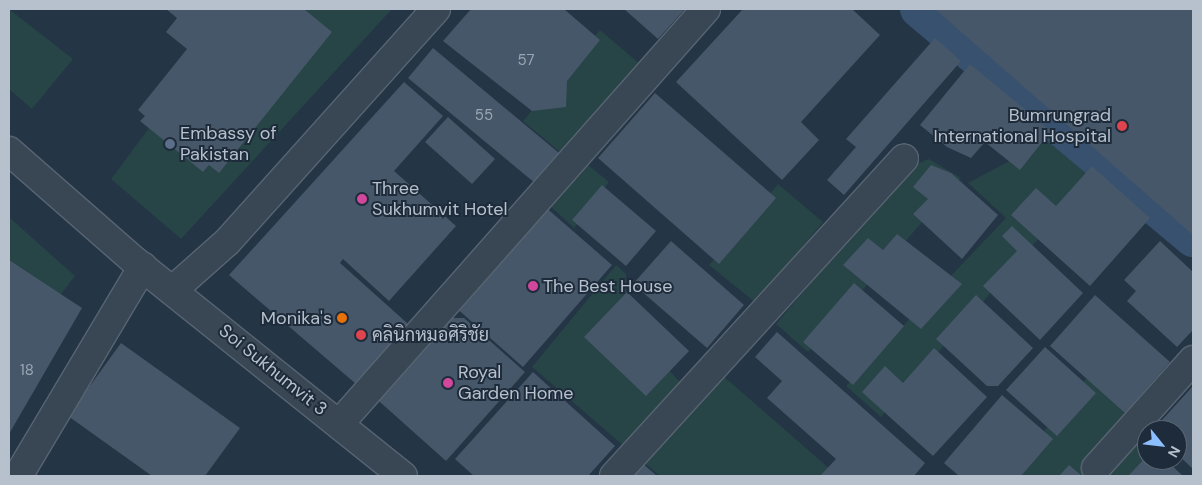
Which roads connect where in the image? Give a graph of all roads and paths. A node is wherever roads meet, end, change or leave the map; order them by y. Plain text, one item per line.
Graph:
1 (436, 9) edge
2 (706, 9) edge
3 (9, 151) edge
4 (904, 158) dead end
5 (143, 266) junction
6 (174, 289) junction
7 (1193, 360) edge
8 (339, 424) junction
9 (1096, 468) dead end
10 (18, 476) edge
11 (403, 476) edge
12 (614, 476) edge

1 - 6 street
2 - 8 street
3 - 5 street, Soi Sukhumvit 3
4 - 12 street
5 - 6 street, Soi Sukhumvit 3
5 - 10 street
6 - 8 street, Soi Sukhumvit 3
7 - 9 street
8 - 11 street, Soi Sukhumvit 3

